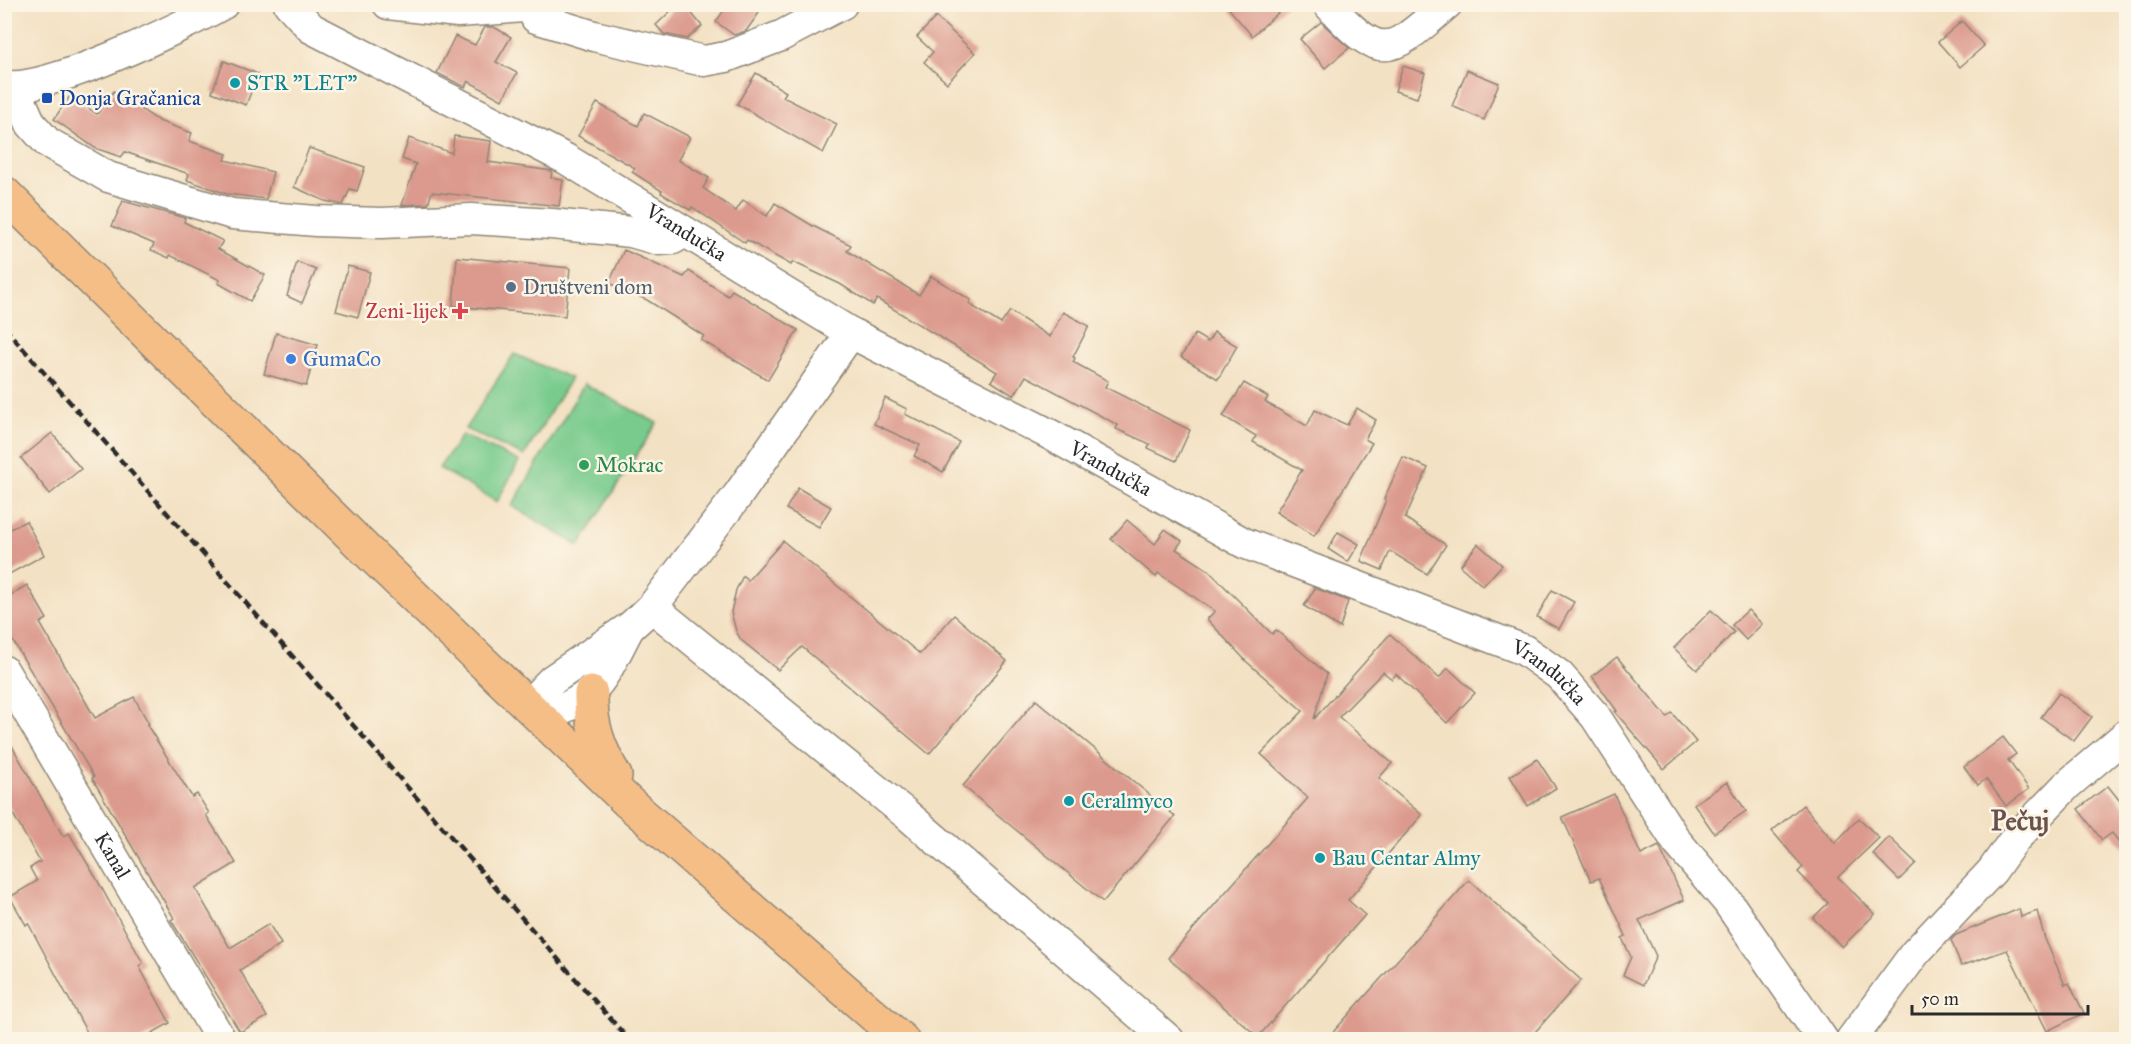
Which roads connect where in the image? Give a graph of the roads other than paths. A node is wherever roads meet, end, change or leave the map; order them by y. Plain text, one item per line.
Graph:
1 (223, 4) edge
2 (289, 4) edge
3 (388, 4) edge
4 (842, 4) edge
5 (1328, 4) edge
6 (1447, 4) edge
7 (543, 6) edge
8 (10, 86) edge
9 (4, 193) edge
10 (685, 232) junction
11 (851, 333) junction
12 (652, 607) junction
13 (630, 627) junction
14 (4, 670) edge
15 (591, 693) junction
16 (535, 710) junction
17 (2127, 735) edge
18 (628, 801) junction
19 (221, 1040) edge
20 (902, 1040) edge
21 (1169, 1040) edge
22 (1823, 1040) edge
23 (1851, 1040) edge

1 - 8 street
2 - 10 street, Vrandučka
3 - 7 street
4 - 7 street
5 - 6 street
8 - 10 street
9 - 16 main road
10 - 11 street, Vrandučka
11 - 12 street
11 - 22 street, Vrandučka
12 - 13 street
12 - 21 street
13 - 15 street
13 - 16 street
14 - 19 street, Kanal
15 - 16 street
15 - 18 main road
16 - 18 main road
17 - 23 street
18 - 20 main road

